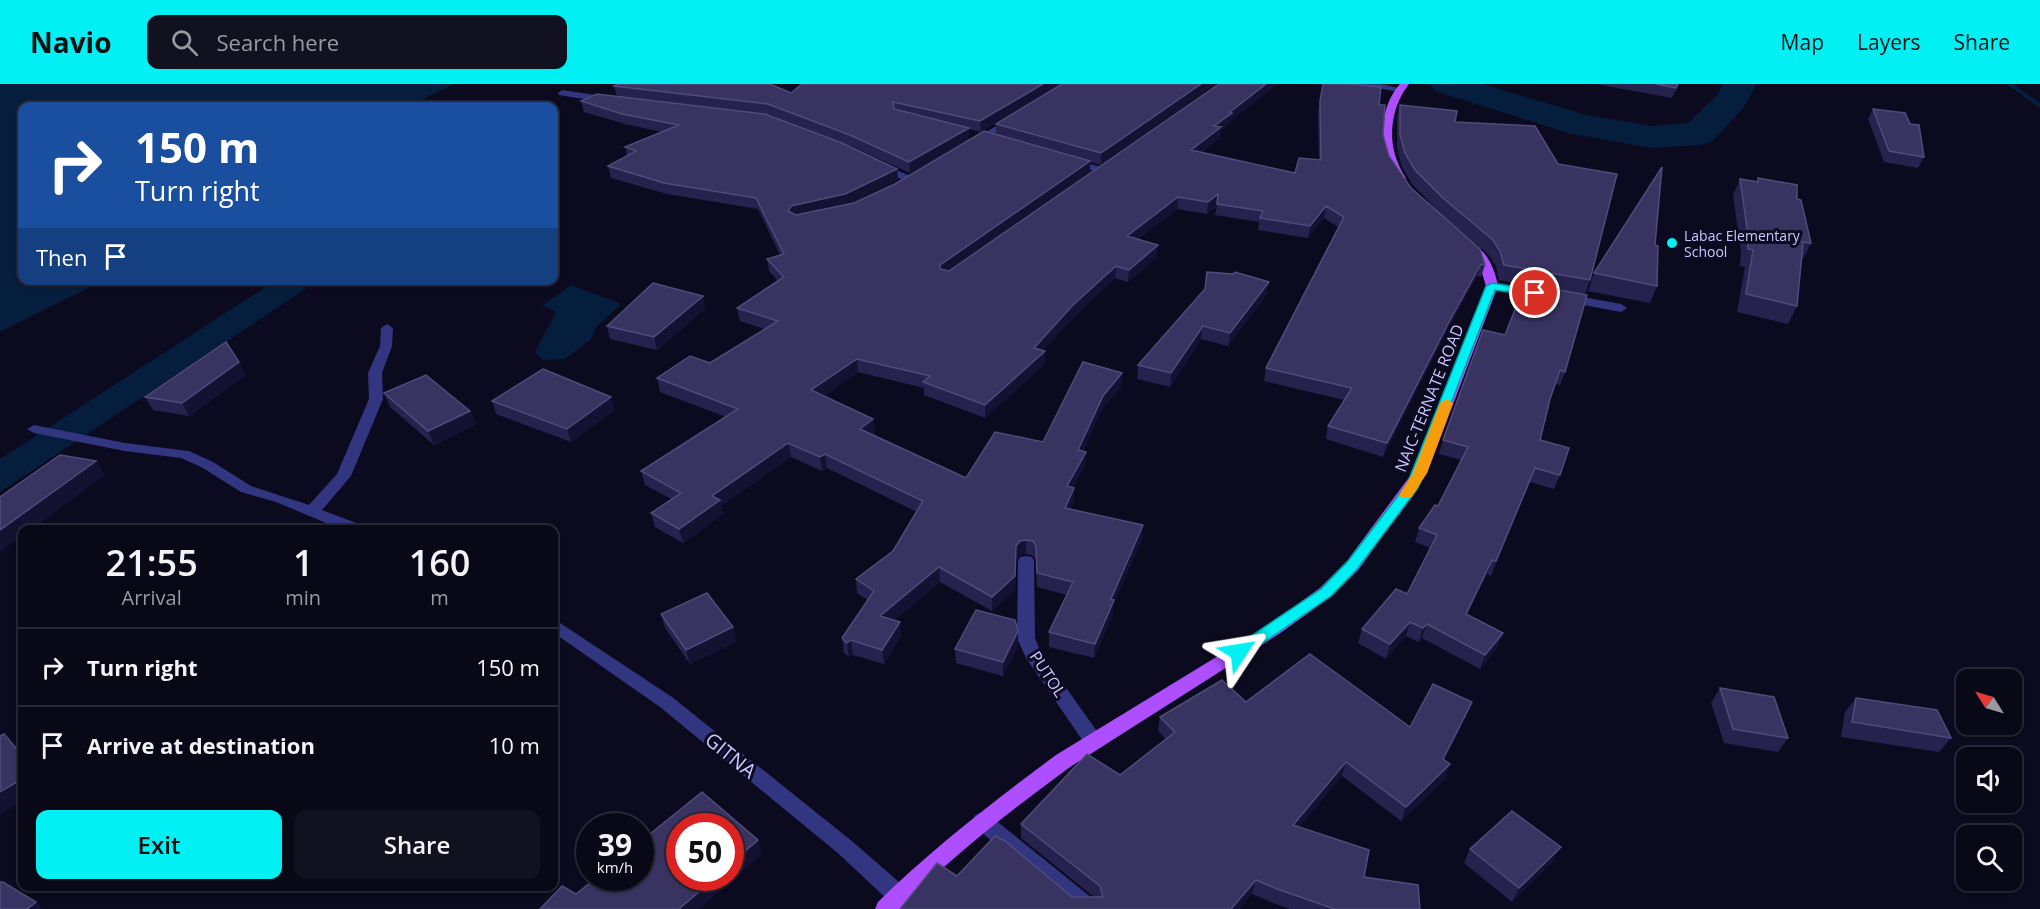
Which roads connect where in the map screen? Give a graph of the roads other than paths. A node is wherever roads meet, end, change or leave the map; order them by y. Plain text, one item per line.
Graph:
1 (1361, 84) edge
2 (1402, 87) edge
3 (561, 93) dead end
4 (615, 101) edge
5 (1023, 113) edge
6 (979, 135) junction
7 (995, 140) edge
8 (966, 147) edge
9 (1061, 159) edge
10 (868, 160) edge
11 (1112, 164) edge
12 (1102, 170) junction
13 (1093, 177) edge
14 (901, 186) edge
15 (1410, 191) edge
16 (1460, 238) edge
17 (1492, 286) junction
18 (1621, 308) dead end
19 (387, 328) dead end
20 (34, 429) dead end
21 (312, 511) junction
22 (347, 525) edge
23 (1026, 561) dead end
24 (558, 628) edge
25 (1095, 742) junction
26 (982, 821) junction
27 (893, 902) edge
28 (1089, 909) edge

1 - 2 street
2 - 15 main road
3 - 4 street
5 - 6 street
6 - 7 street
6 - 8 street
9 - 12 street
10 - 14 street
11 - 12 street
12 - 13 street
16 - 17 main road
17 - 18 street
17 - 25 main road, NAIC-TERNATE ROAD
19 - 21 street
20 - 21 street
21 - 22 street
23 - 25 street, PUTOL
24 - 27 street, GITNA
25 - 26 main road, NAIC-TERNATE ROAD
26 - 27 main road, NAIC-TERNATE ROAD
26 - 28 street

